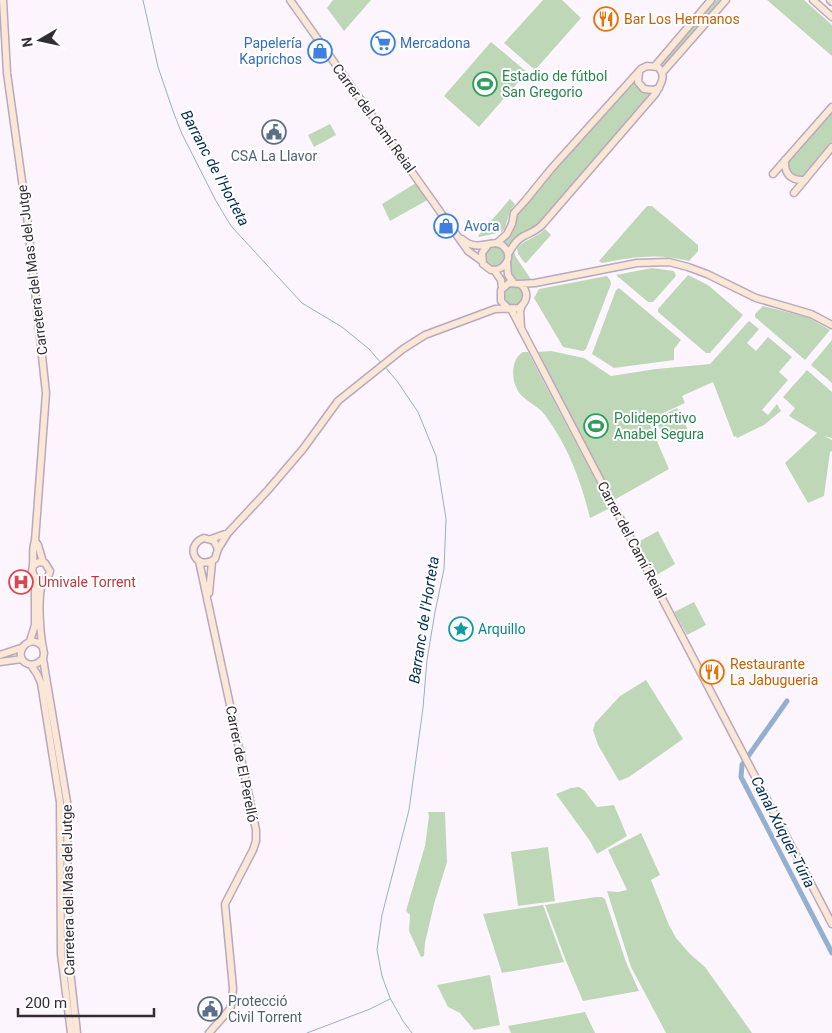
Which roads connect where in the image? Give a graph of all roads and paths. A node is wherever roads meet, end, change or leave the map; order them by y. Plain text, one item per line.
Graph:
1 (3, 0) edge
2 (290, 0) edge
3 (711, 0) edge
4 (726, 0) edge
5 (813, 0) edge
6 (832, 17) edge
7 (655, 66) junction
8 (639, 72) junction
9 (662, 73) junction
10 (658, 88) junction
11 (832, 107) edge
12 (832, 148) edge
13 (785, 160) junction
14 (773, 174) dead end
15 (805, 180) junction
16 (794, 192) dead end
17 (458, 236) junction
18 (497, 244) junction
19 (488, 245) junction
20 (508, 254) junction
21 (482, 261) junction
22 (507, 263) junction
23 (494, 270) junction
24 (512, 282) junction
25 (520, 284) junction
26 (535, 284) junction
27 (502, 288) junction
28 (526, 293) junction
29 (500, 297) junction
30 (522, 305) junction
31 (509, 308) junction
32 (486, 312) junction
33 (832, 325) edge
34 (521, 328) junction
35 (228, 533) junction
36 (210, 539) junction
37 (36, 541) junction
38 (218, 548) junction
39 (199, 561) junction
40 (42, 562) junction
41 (212, 562) junction
42 (34, 565) junction
43 (35, 578) junction
44 (44, 580) junction
45 (209, 602) junction
46 (30, 642) junction
47 (42, 647) junction
48 (21, 648) junction
49 (0, 655) edge
50 (22, 659) junction
51 (42, 659) junction
52 (0, 662) edge
53 (31, 665) junction
54 (832, 924) edge
55 (71, 1033) edge
56 (77, 1033) edge
57 (209, 1033) edge

1 - 37 street, Carretera del Mas del Jutge
2 - 17 street, Carrer del Camí Reial
3 - 7 street
4 - 9 street
5 - 6 street
7 - 8 street
7 - 9 street
8 - 10 street
8 - 18 street
9 - 10 street
10 - 20 street
11 - 13 street
12 - 15 street
13 - 14 street
13 - 15 street
15 - 16 street
17 - 19 street
17 - 21 street, Carrer del Camí Reial
18 - 19 street
18 - 20 street
19 - 21 street
20 - 22 street
21 - 23 street
22 - 23 street
22 - 24 street
23 - 27 street
24 - 25 street
24 - 27 street
25 - 26 street
25 - 28 street
26 - 28 street
26 - 33 street
27 - 29 street
28 - 30 street
29 - 31 street
29 - 32 street
30 - 31 street
30 - 34 street
31 - 32 street
31 - 34 street, Carrer del Camí Reial
32 - 35 street
34 - 54 street, Carrer del Camí Reial
35 - 36 street
35 - 38 street
36 - 38 street
36 - 39 street
37 - 40 street, Carretera del Mas del Jutge
37 - 42 street, Carretera del Mas del Jutge
38 - 41 street
39 - 41 street
39 - 45 street, Carrer de El Perelló
40 - 42 street
40 - 44 street
41 - 45 street, Carrer de El Perelló
42 - 43 street
43 - 44 street
43 - 46 street
44 - 47 street
45 - 57 street, Carrer de El Perelló
46 - 47 street
46 - 48 street
47 - 51 street
48 - 49 street
48 - 50 street
50 - 52 street
50 - 53 street
51 - 53 street
51 - 56 street, Carretera del Mas del Jutge
53 - 55 street, Carretera del Mas del Jutge

